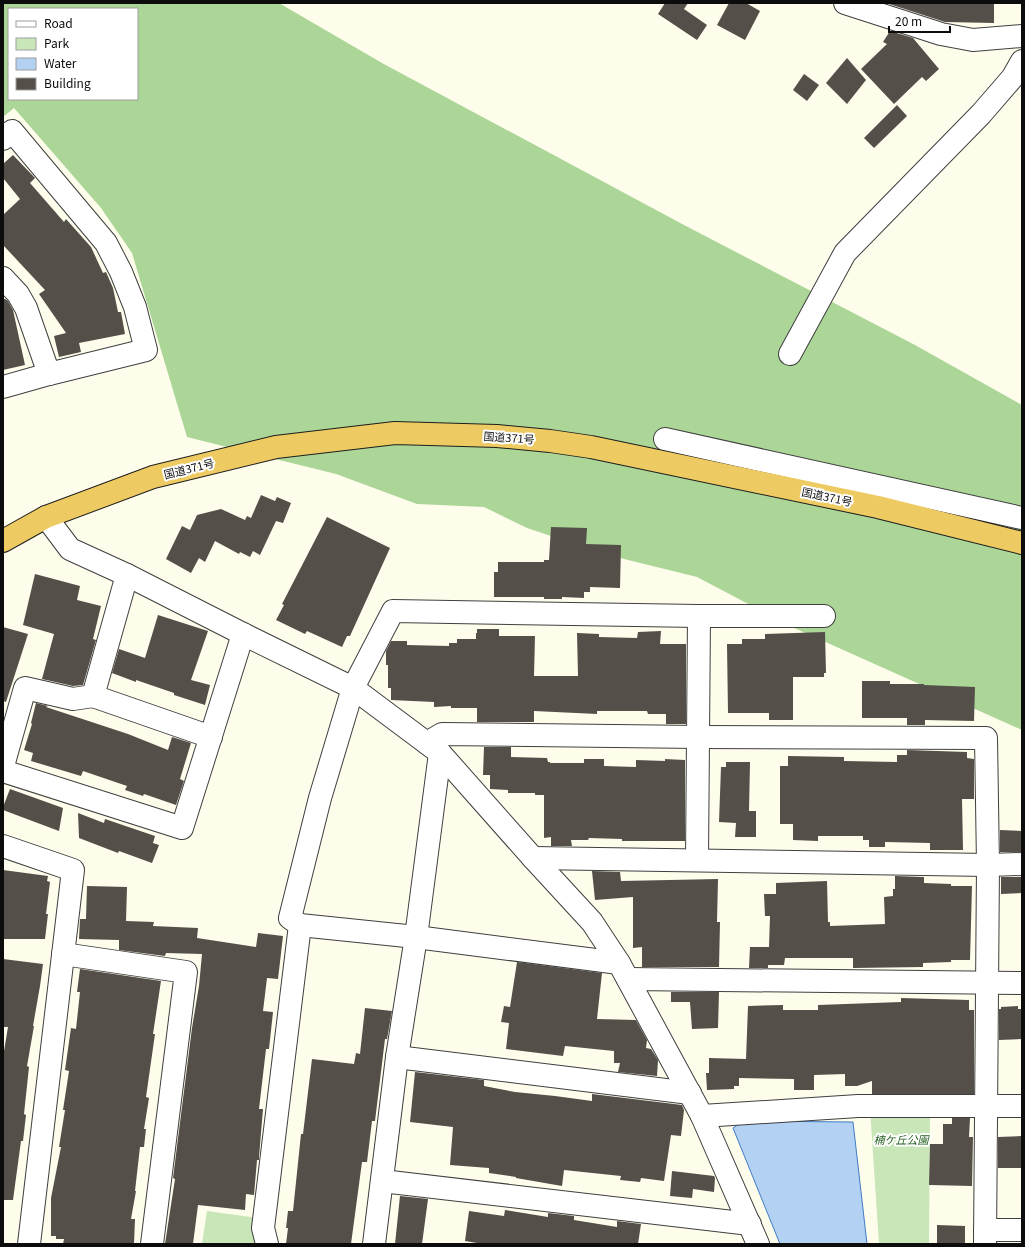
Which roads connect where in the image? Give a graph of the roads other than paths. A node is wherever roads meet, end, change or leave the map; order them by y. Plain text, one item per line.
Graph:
1 (845, 3) edge
2 (1022, 36) edge
3 (1022, 61) edge
4 (3, 139) edge
5 (3, 278) edge
6 (790, 354) dead end
7 (49, 374) junction
8 (3, 387) edge
9 (665, 439) dead end
10 (46, 517) junction
11 (1022, 518) edge
12 (3, 541) edge
13 (1022, 543) edge
14 (127, 575) junction
15 (699, 616) junction
16 (824, 616) dead end
17 (243, 634) junction
18 (353, 688) junction
19 (93, 696) junction
20 (212, 737) junction
21 (698, 737) junction
22 (434, 748) junction
23 (3, 766) edge
24 (3, 771) edge
25 (3, 846) edge
26 (533, 858) junction
27 (697, 860) junction
28 (1022, 864) edge
29 (988, 865) junction
30 (300, 925) junction
31 (416, 937) junction
32 (63, 954) junction
33 (623, 971) junction
34 (987, 982) junction
35 (1022, 983) edge
36 (397, 1057) junction
37 (690, 1093) junction
38 (986, 1106) junction
39 (1022, 1106) edge
40 (702, 1116) junction
41 (382, 1181) junction
42 (750, 1224) junction
43 (1022, 1230) edge
44 (985, 1237) edge
45 (29, 1244) edge
46 (152, 1244) edge
47 (267, 1244) edge
48 (374, 1244) edge
49 (758, 1244) edge

1 - 2 street
3 - 6 street
4 - 7 street
5 - 7 street
7 - 8 street
9 - 11 street
10 - 12 highway, 国道371号
10 - 13 highway, 国道371号
10 - 14 street
14 - 17 street
14 - 19 street
15 - 16 street
15 - 18 street
15 - 21 street
17 - 18 street
17 - 20 street
18 - 22 street
18 - 30 street
19 - 20 street
19 - 23 street
20 - 24 street
21 - 22 street
21 - 27 street
21 - 29 street
22 - 26 street
22 - 31 street
25 - 32 street
26 - 27 street
26 - 33 street
27 - 29 street
28 - 29 street
29 - 34 street
30 - 31 street
30 - 47 street
31 - 33 street
31 - 36 street
32 - 45 street
32 - 46 street
33 - 34 street
33 - 37 street
34 - 35 street
34 - 38 street
36 - 37 street
36 - 41 street
37 - 40 street
38 - 39 street
38 - 40 street
38 - 44 street
40 - 42 street
41 - 42 street
41 - 48 street
42 - 49 street
43 - 44 street

